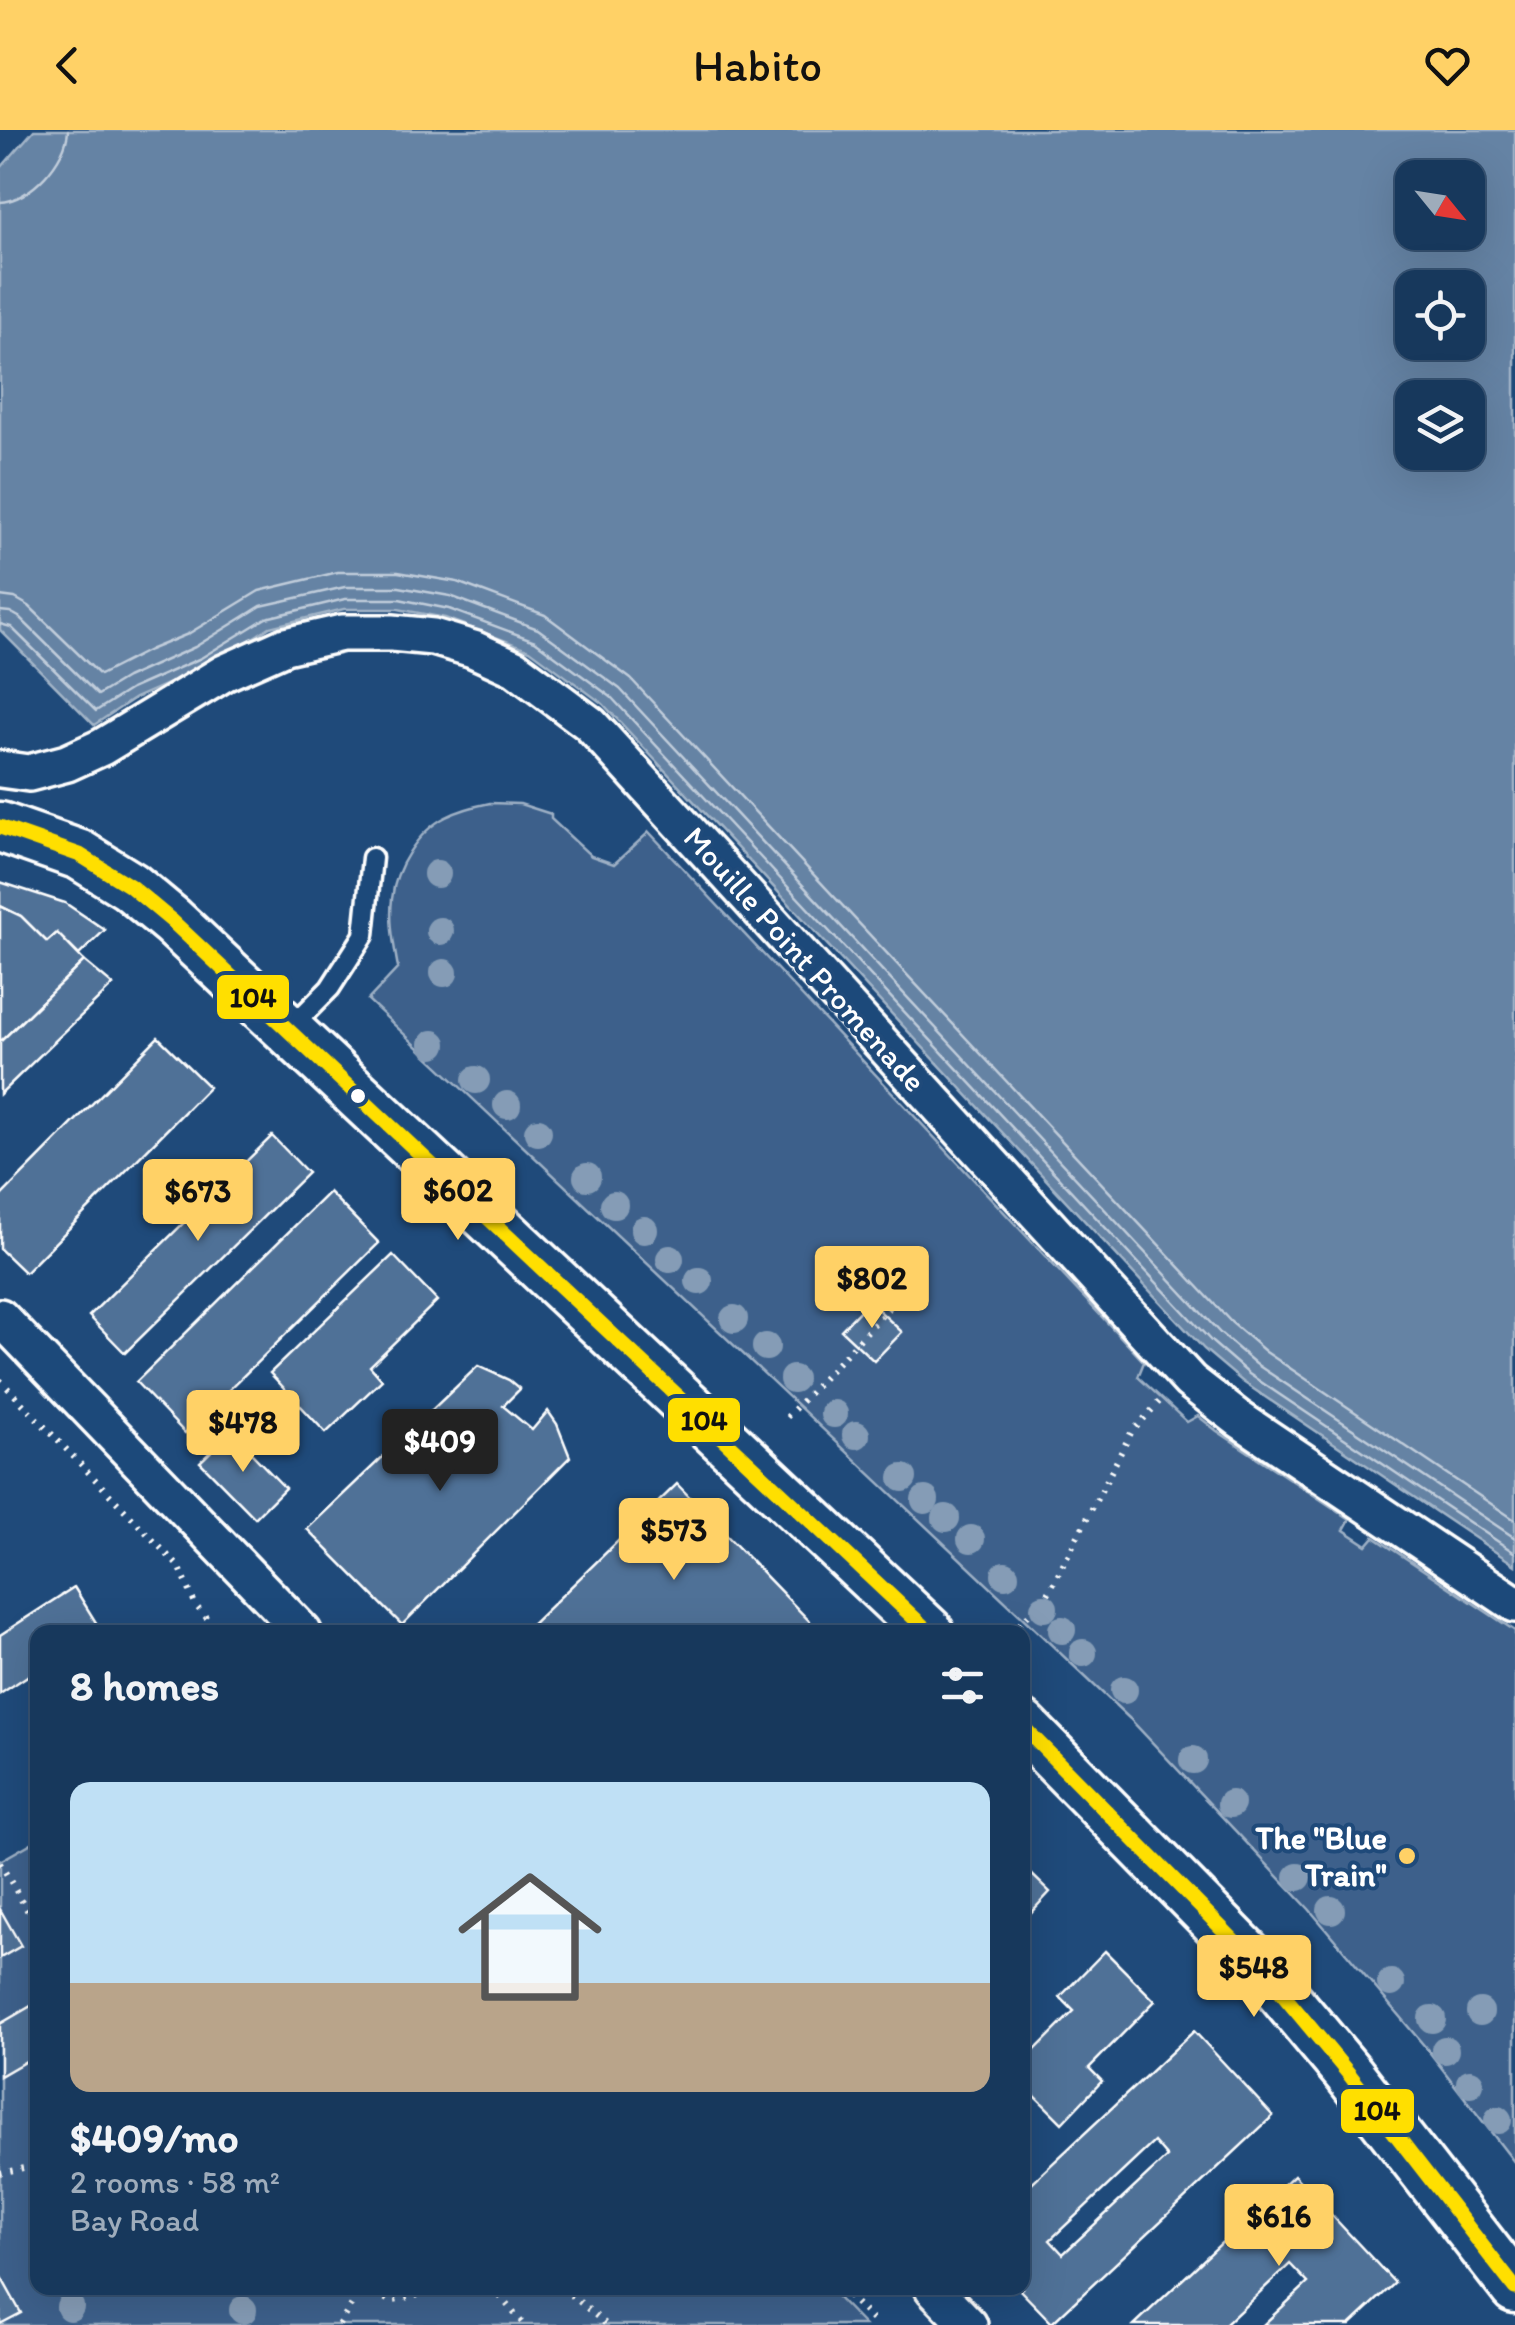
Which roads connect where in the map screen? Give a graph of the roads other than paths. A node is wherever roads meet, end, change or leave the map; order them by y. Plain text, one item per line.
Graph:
1 (0, 769) edge
2 (0, 828) edge
3 (372, 858) dead end
4 (287, 1030) junction
5 (0, 1317) edge
6 (1515, 1604) edge
7 (296, 1625) edge
8 (913, 1625) edge
9 (1030, 1733) edge
10 (1515, 2288) edge
11 (940, 2295) edge
12 (968, 2325) edge

1 - 6 street, Mouille Point Promenade
2 - 4 street
3 - 4 lane
4 - 8 street
5 - 7 street
9 - 10 street
11 - 12 street

